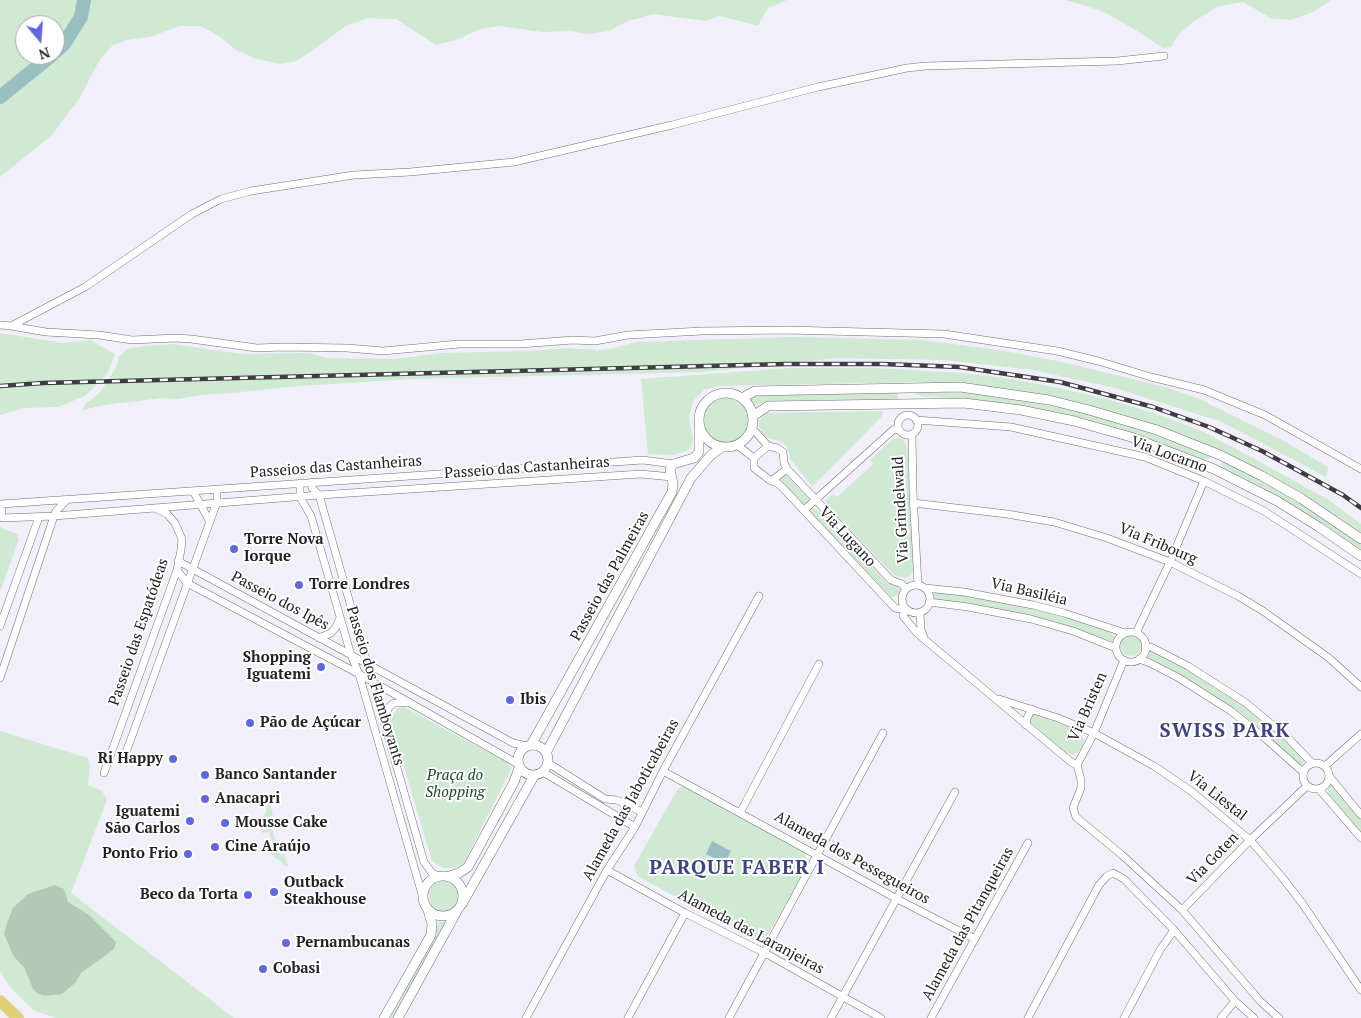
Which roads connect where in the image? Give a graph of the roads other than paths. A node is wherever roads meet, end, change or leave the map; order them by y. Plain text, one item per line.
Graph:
1 (1164, 56) dead end
2 (0, 325) edge
3 (11, 326) junction
4 (906, 387) junction
5 (742, 398) junction
6 (905, 403) junction
7 (753, 416) junction
8 (916, 420) junction
9 (699, 427) junction
10 (752, 428) junction
11 (898, 429) junction
12 (912, 434) junction
13 (737, 445) junction
14 (768, 446) junction
15 (722, 447) junction
16 (1220, 455) junction
17 (754, 458) junction
18 (643, 460) junction
19 (673, 464) junction
20 (1214, 468) junction
21 (787, 469) junction
22 (1361, 469) edge
23 (641, 474) junction
24 (692, 478) junction
25 (672, 481) junction
26 (771, 481) junction
27 (1204, 481) junction
28 (312, 482) junction
29 (326, 482) junction
30 (300, 483) junction
31 (217, 489) junction
32 (193, 491) junction
33 (178, 492) junction
34 (322, 495) junction
35 (300, 497) junction
36 (67, 500) junction
37 (815, 500) junction
38 (217, 502) junction
39 (913, 502) junction
40 (1, 504) edge
41 (201, 504) junction
42 (179, 506) junction
43 (154, 508) junction
44 (804, 510) junction
45 (324, 514) junction
46 (54, 516) junction
47 (311, 516) junction
48 (39, 517) junction
49 (209, 520) junction
50 (1361, 539) edge
51 (1361, 556) edge
52 (178, 562) junction
53 (1170, 562) junction
54 (192, 569) junction
55 (177, 570) junction
56 (1361, 574) edge
57 (187, 583) junction
58 (921, 587) junction
59 (906, 589) junction
60 (232, 590) junction
61 (759, 596) dead end
62 (929, 602) junction
63 (225, 603) junction
64 (905, 609) junction
65 (920, 612) junction
66 (340, 618) junction
67 (0, 626) edge
68 (356, 626) junction
69 (310, 633) junction
70 (1125, 633) junction
71 (1136, 633) junction
72 (345, 634) junction
73 (319, 638) junction
74 (924, 638) junction
75 (300, 644) junction
76 (335, 646) junction
77 (1146, 647) junction
78 (1116, 648) junction
79 (351, 655) junction
80 (330, 659) junction
81 (1139, 659) junction
82 (1124, 660) junction
83 (367, 664) junction
84 (818, 664) dead end
85 (358, 674) junction
86 (0, 678) edge
87 (399, 681) junction
88 (373, 683) junction
89 (1361, 686) edge
90 (392, 693) junction
91 (997, 698) junction
92 (377, 699) junction
93 (366, 701) junction
94 (411, 704) junction
95 (1032, 708) junction
96 (1026, 725) junction
97 (386, 730) junction
98 (883, 733) dead end
99 (1094, 733) junction
100 (1361, 734) edge
101 (529, 746) junction
102 (546, 753) junction
103 (124, 758) dead end
104 (548, 763) junction
105 (1312, 763) junction
106 (1077, 765) junction
107 (518, 766) junction
108 (1325, 766) junction
109 (663, 771) junction
110 (543, 772) junction
111 (1303, 772) junction
112 (104, 774) dead end
113 (534, 776) junction
114 (1329, 776) junction
115 (1307, 786) junction
116 (1319, 789) junction
117 (955, 792) dead end
118 (605, 799) junction
119 (601, 807) junction
120 (642, 812) junction
121 (740, 813) junction
122 (1361, 815) edge
123 (635, 827) junction
124 (1361, 838) edge
125 (1250, 840) junction
126 (1028, 843) dead end
127 (817, 855) junction
128 (607, 870) junction
129 (439, 876) junction
130 (449, 876) junction
131 (423, 898) junction
132 (897, 899) junction
133 (460, 906) junction
134 (428, 910) junction
135 (1182, 910) junction
136 (685, 913) junction
137 (1174, 930) junction
138 (975, 939) junction
139 (765, 953) junction
140 (1361, 990) edge
141 (843, 997) junction
142 (0, 1001) edge
143 (1235, 1001) junction
144 (18, 1018) edge
145 (384, 1018) edge
146 (398, 1018) edge
147 (526, 1018) edge
148 (628, 1018) edge
149 (729, 1018) edge
150 (831, 1018) edge
151 (881, 1018) edge
152 (931, 1018) edge
153 (1028, 1018) edge
154 (1124, 1018) edge
155 (1221, 1018) edge
156 (1254, 1018) edge
157 (1278, 1018) edge

1 - 3 street
2 - 3 street
3 - 22 street
4 - 5 street
4 - 6 street
4 - 16 street
5 - 7 street
5 - 9 street
6 - 7 street
6 - 20 street
7 - 10 street
8 - 11 street
8 - 12 street
8 - 27 street, Via Locarno
9 - 15 street
9 - 19 street
10 - 13 street
10 - 14 street, Via Lugano
11 - 12 street
11 - 37 street
12 - 39 street, Via Grindelwald
13 - 15 street
13 - 17 street, Via Lugano
14 - 17 street
14 - 21 street, Via Lugano
15 - 24 street, Passeio das Palmeiras
16 - 20 street
16 - 50 street
17 - 26 street, Via Lugano
18 - 19 street, Passeios das Castanheiras
18 - 23 street
18 - 29 street, Passeios das Castanheiras
19 - 25 street, Passeio das Palmeiras
20 - 51 street
21 - 26 street
21 - 37 street, Via Lugano
23 - 25 street, Passeio das Castanheiras
23 - 34 street, Passeio das Castanheiras
24 - 25 street
24 - 102 street, Passeio das Palmeiras
25 - 101 street, Passeio das Palmeiras
26 - 44 street, Via Lugano
27 - 53 street
27 - 56 street, Via Locarno
28 - 29 street, Passeios das Castanheiras
28 - 30 street, Passeios das Castanheiras
28 - 34 street, Passeio dos Flamboyants
29 - 34 street
30 - 31 street, Passeios das Castanheiras
30 - 35 street
31 - 32 street, Passeios das Castanheiras
31 - 38 street
32 - 33 street, Passeios das Castanheiras
32 - 41 street
33 - 36 street, Passeios das Castanheiras
33 - 42 street
34 - 35 street, Passeio das Castanheiras
34 - 45 street, Passeio dos Flamboyants
35 - 38 street, Passeio das Castanheiras
35 - 47 street, Passeio dos Flamboyants
36 - 40 street, Passeios das Castanheiras
36 - 46 street
37 - 44 street
37 - 59 street, Via Lugano
38 - 41 street, Passeio das Castanheiras
38 - 49 street, Passeio das Espatódeas
39 - 53 street, Via Fribourg
39 - 58 street, Via Grindelwald
40 - 48 street, Passeio das Castanheiras
41 - 42 street, Passeio das Castanheiras
41 - 49 street
42 - 43 street, Passeio das Castanheiras
43 - 46 street, Passeio das Castanheiras
43 - 52 street, Passeio das Espatódeas
44 - 64 street, Via Lugano
45 - 47 street
45 - 68 street, Passeio dos Flamboyants
46 - 48 street, Passeio das Castanheiras
46 - 86 street
47 - 66 street, Passeio dos Flamboyants
48 - 67 street
49 - 54 street, Passeio das Espatódeas
52 - 54 street, Passeio dos Ipês
52 - 55 street, Passeio das Espatódeas
53 - 71 street
53 - 89 street, Via Fribourg
54 - 57 street, Passeio das Espatódeas
54 - 60 street, Passeio dos Ipês
55 - 57 street
55 - 112 street, Passeio das Espatódeas
57 - 63 street, Passeio dos Ipês
57 - 103 street, Passeio das Espatódeas
58 - 59 street
58 - 62 street
58 - 70 street, Via Basiléia
59 - 64 street
60 - 63 street
60 - 69 street, Passeio dos Ipês
61 - 109 street, Alameda das Jaboticabeiras
62 - 65 street
62 - 78 street, Via Basiléia
63 - 75 street, Passeio dos Ipês
64 - 65 street
64 - 74 street
65 - 74 street
66 - 72 street, Passeio dos Flamboyants
66 - 73 street
68 - 72 street
68 - 83 street, Passeio dos Flamboyants
69 - 73 street, Passeio dos Ipês
69 - 75 street
70 - 71 street
70 - 78 street
71 - 77 street
72 - 79 street, Passeio dos Flamboyants
73 - 76 street, Passeio dos Ipês
74 - 91 street
75 - 80 street, Passeio dos Ipês
76 - 79 street, Passeio dos Ipês
76 - 80 street
77 - 81 street
77 - 105 street
78 - 82 street
79 - 83 street, Passeio dos Ipês
79 - 85 street, Passeio dos Flamboyants
80 - 85 street, Passeio dos Ipês
81 - 82 street
81 - 111 street
82 - 99 street, Via Bristen
83 - 87 street, Passeio dos Ipês
83 - 88 street, Passeio dos Flamboyants
84 - 121 street
85 - 88 street, Passeio dos Ipês
85 - 93 street, Passeio dos Flamboyants
87 - 90 street
87 - 101 street, Passeio dos Ipês
88 - 90 street, Passeio dos Ipês
88 - 92 street, Passeio dos Flamboyants
90 - 94 street, Passeio dos Ipês
91 - 95 street, Via Liestal
91 - 96 street
92 - 93 street
92 - 97 street, Passeio dos Flamboyants
93 - 131 street, Passeio dos Flamboyants
94 - 97 street
94 - 107 street, Passeio dos Ipês
95 - 96 street
95 - 99 street, Via Liestal
96 - 106 street
97 - 129 street, Passeio dos Flamboyants
98 - 127 street
99 - 106 street, Via Bristen
99 - 125 street, Via Liestal
100 - 108 street
101 - 102 street
101 - 107 street
102 - 104 street
104 - 110 street
104 - 118 street
105 - 108 street
105 - 111 street
106 - 135 street
107 - 113 street
107 - 130 street
108 - 114 street
109 - 120 street, Alameda das Jaboticabeiras
109 - 121 street, Alameda dos Pessegueiros
110 - 113 street
110 - 119 street
111 - 115 street
113 - 133 street
114 - 116 street
114 - 122 street
115 - 116 street
115 - 125 street, Via Goten
116 - 124 street
117 - 132 street
118 - 119 street
118 - 120 street
119 - 123 street
120 - 123 street, Alameda das Jaboticabeiras
121 - 127 street, Alameda dos Pessegueiros
123 - 128 street, Alameda das Jaboticabeiras
125 - 135 street, Via Goten
125 - 140 street, Via Liestal
126 - 138 street, Alameda das Pitanqueiras
127 - 132 street, Alameda dos Pessegueiros
127 - 139 street
128 - 136 street, Alameda das Laranjeiras
128 - 147 street, Alameda das Jaboticabeiras
129 - 130 street
129 - 131 street
130 - 133 street
131 - 134 street
132 - 138 street, Alameda dos Pessegueiros
132 - 141 street
133 - 134 street
133 - 146 street
134 - 145 street
135 - 157 street
136 - 139 street, Alameda das Laranjeiras
136 - 148 street
137 - 143 street
137 - 153 street
137 - 154 street
138 - 152 street, Alameda das Pitanqueiras
139 - 141 street, Alameda das Laranjeiras
139 - 149 street
141 - 150 street
141 - 151 street, Alameda das Laranjeiras
142 - 144 main road
143 - 155 street
143 - 156 street

